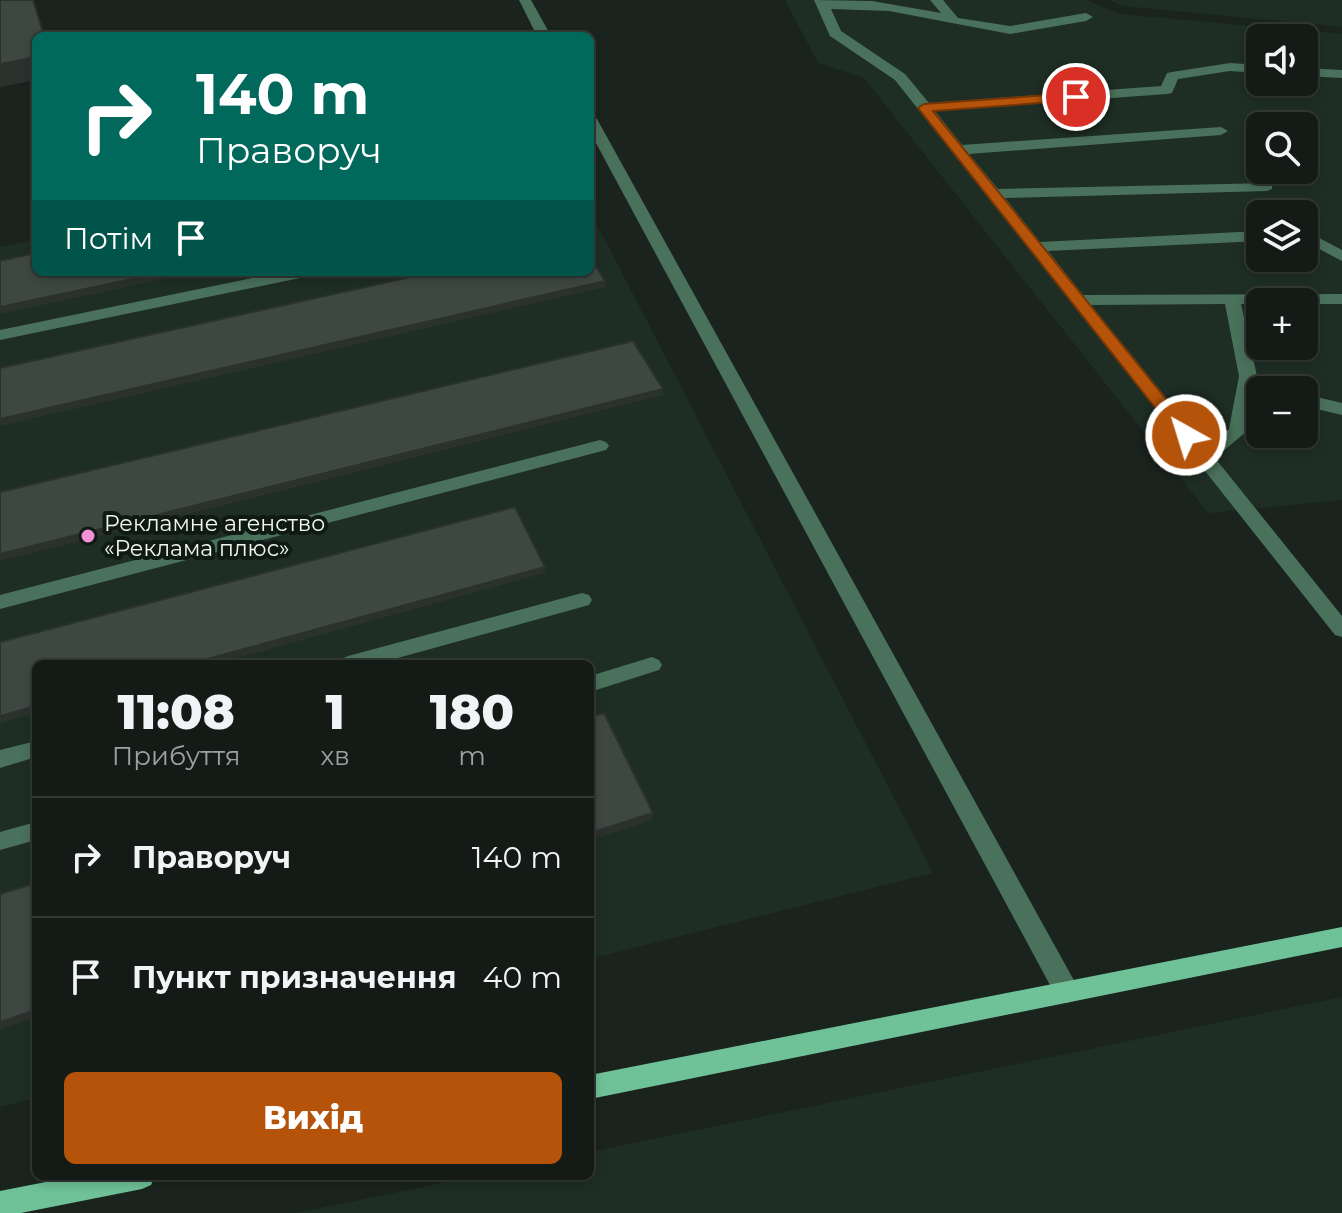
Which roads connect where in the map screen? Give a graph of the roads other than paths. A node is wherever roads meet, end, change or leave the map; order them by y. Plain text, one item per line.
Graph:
1 (525, 0) edge
2 (936, 0) edge
3 (822, 3) edge
4 (1086, 17) dead end
5 (954, 21) junction
6 (542, 32) edge
7 (1246, 68) edge
8 (1318, 73) edge
9 (1342, 74) edge
10 (924, 108) junction
11 (594, 126) edge
12 (1221, 131) dead end
13 (958, 150) junction
14 (1267, 186) dead end
15 (993, 194) junction
16 (1246, 237) edge
17 (1318, 243) edge
18 (1036, 247) junction
19 (1342, 256) edge
20 (286, 276) edge
21 (1232, 299) junction
22 (1342, 299) edge
23 (1078, 300) junction
24 (0, 335) edge
25 (1248, 376) edge
26 (1318, 403) edge
27 (1342, 409) edge
28 (1246, 412) edge
29 (600, 446) dead end
30 (1204, 457) junction
31 (582, 600) dead end
32 (0, 602) edge
33 (1342, 630) edge
34 (363, 660) edge
35 (652, 665) dead end
36 (594, 683) edge
37 (32, 750) edge
38 (0, 759) edge
39 (32, 832) edge
40 (0, 841) edge
41 (1342, 937) edge
42 (1067, 992) junction
43 (594, 1086) edge
44 (122, 1180) edge
45 (0, 1204) edge

1 - 6 lane
2 - 5 lane
3 - 5 lane
3 - 10 lane
4 - 5 lane
7 - 10 lane
8 - 9 lane
10 - 13 lane
11 - 42 lane
12 - 13 lane
13 - 15 lane
14 - 15 lane
15 - 18 lane
16 - 18 lane
17 - 19 lane
18 - 23 lane
20 - 24 lane
21 - 22 lane
21 - 23 lane
21 - 25 lane
23 - 30 lane
26 - 27 lane
28 - 30 lane
29 - 32 lane
30 - 33 lane
31 - 34 lane
35 - 36 lane
37 - 38 lane
39 - 40 lane
41 - 42 main road
42 - 43 main road
44 - 45 main road

